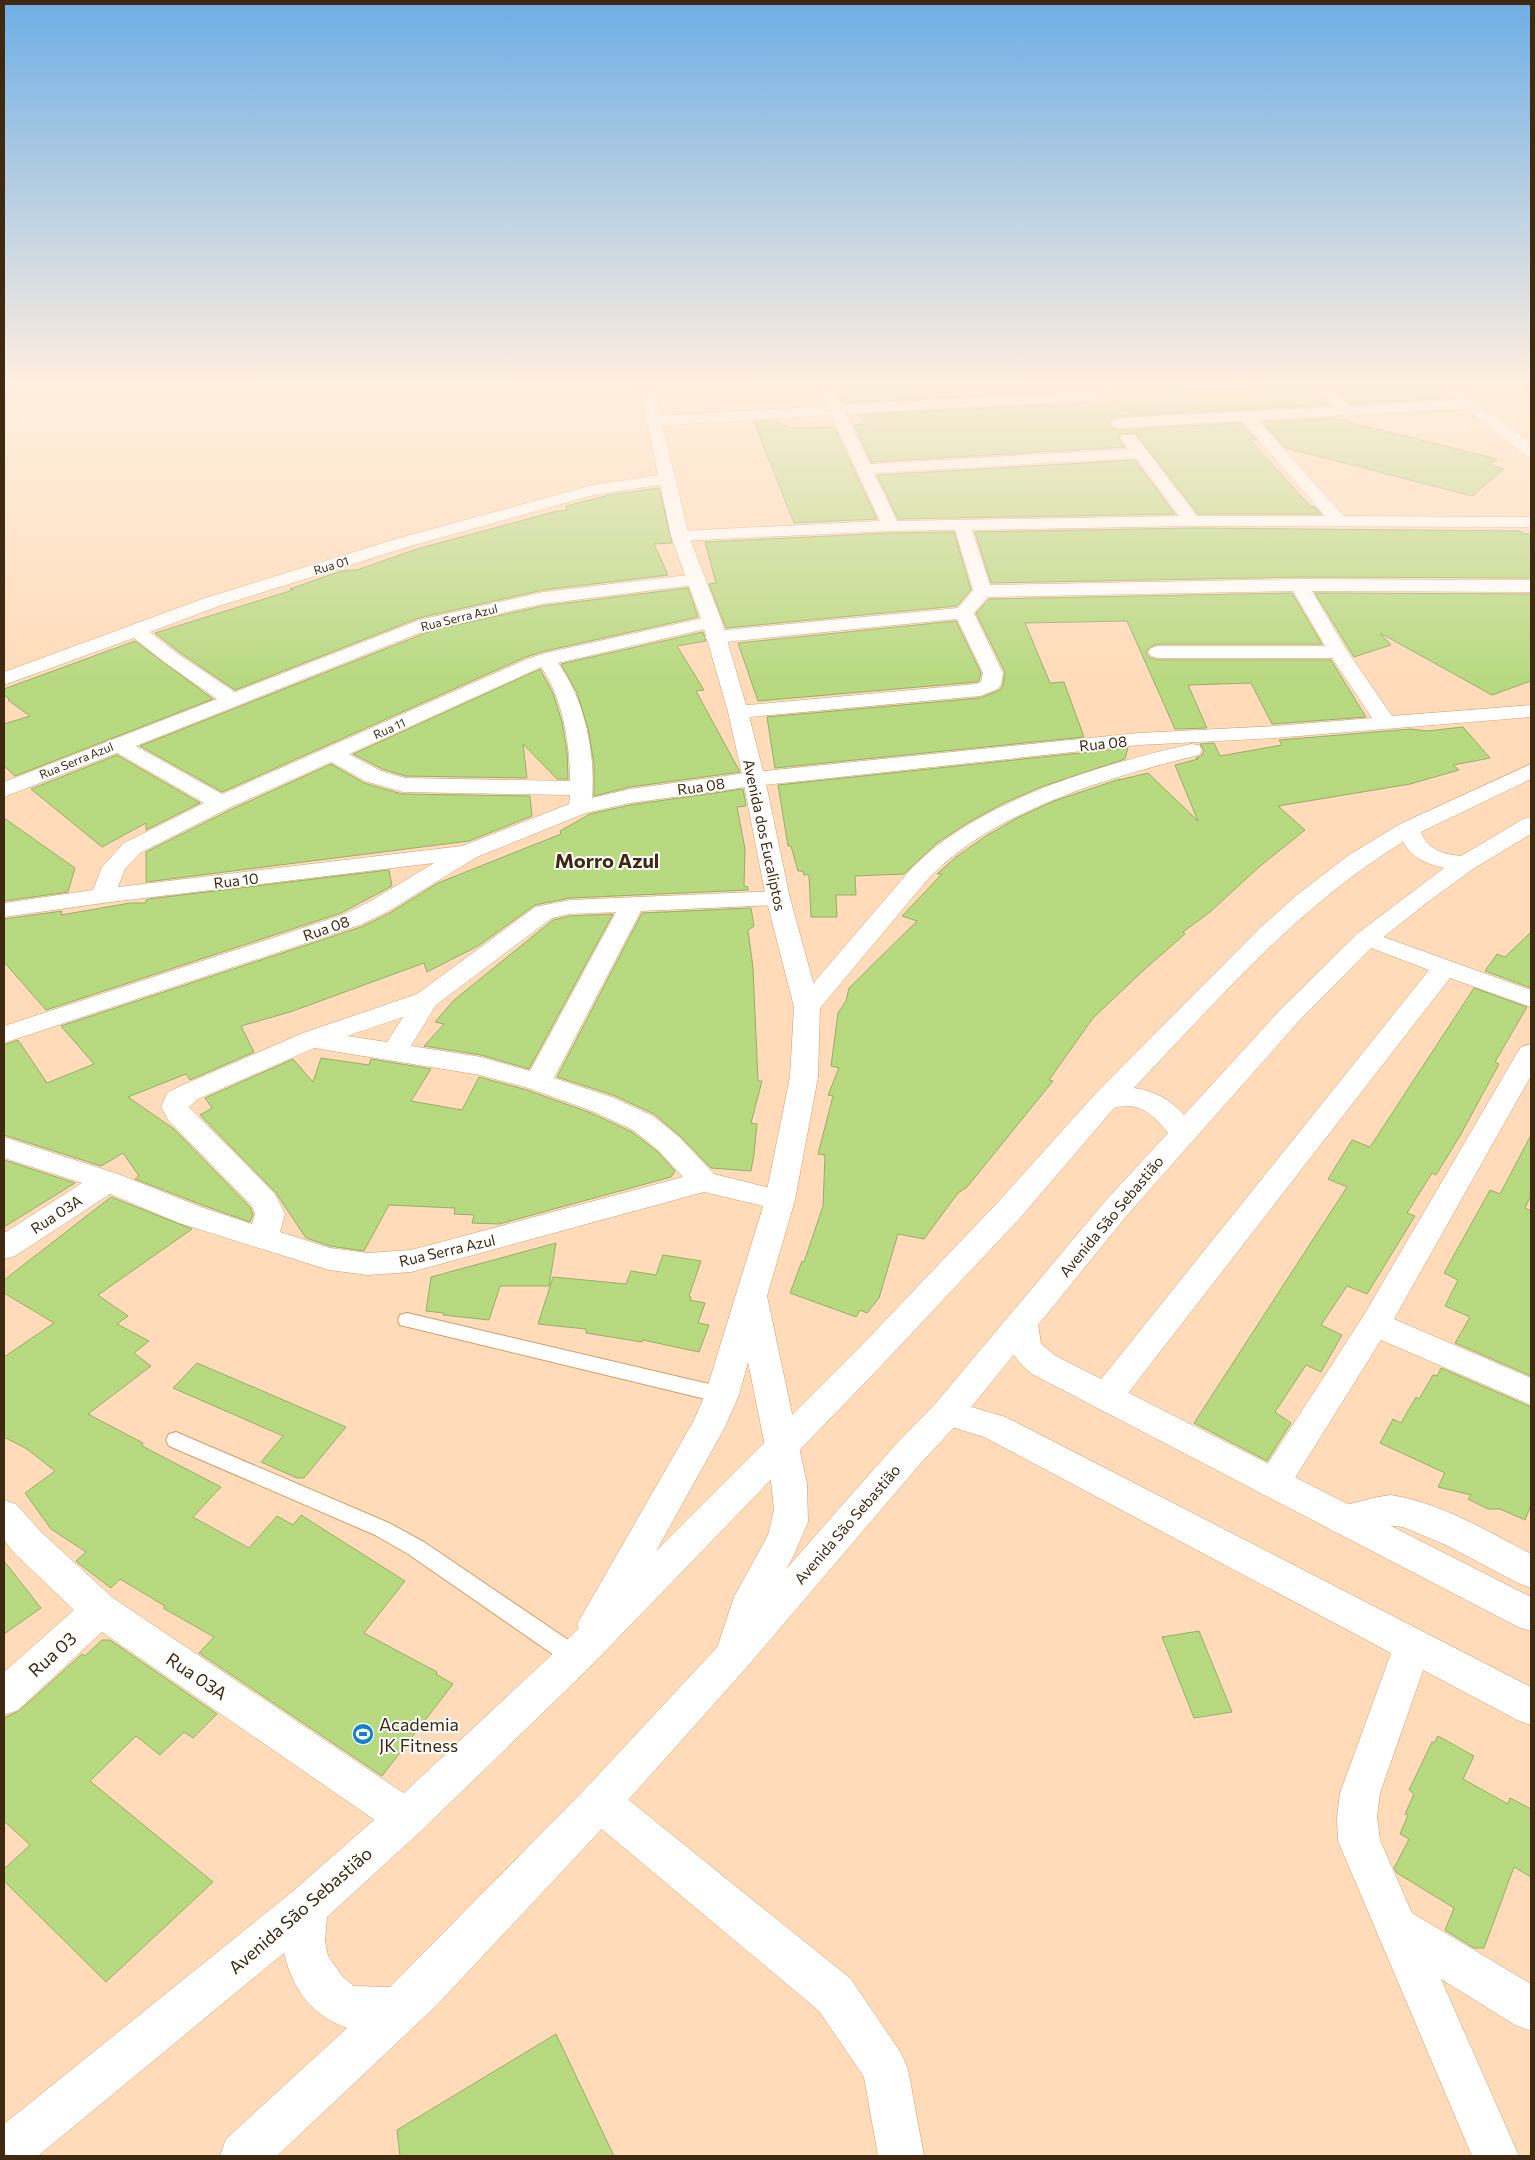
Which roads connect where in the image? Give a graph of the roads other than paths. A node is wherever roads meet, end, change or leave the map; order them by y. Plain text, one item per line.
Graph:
1 (654, 481) edge
2 (666, 481) edge
3 (870, 481) edge
4 (1161, 481) edge
5 (1303, 481) edge
6 (1192, 521) junction
7 (1339, 521) junction
8 (1531, 522) edge
9 (962, 525) junction
10 (891, 526) junction
11 (680, 536) junction
12 (696, 580) junction
13 (1299, 586) junction
14 (1531, 586) edge
15 (983, 591) junction
16 (964, 613) junction
17 (136, 630) junction
18 (714, 630) junction
19 (1158, 652) dead end
20 (1338, 652) junction
21 (545, 659) junction
22 (4, 679) edge
23 (234, 700) junction
24 (1531, 711) edge
25 (738, 712) junction
26 (1386, 722) junction
27 (1275, 732) junction
28 (1139, 740) junction
29 (117, 744) junction
30 (332, 753) junction
31 (1155, 758) junction
32 (1531, 770) edge
33 (754, 779) junction
34 (4, 790) edge
35 (581, 798) junction
36 (221, 803) junction
37 (1531, 824) edge
38 (1408, 829) junction
39 (469, 852) junction
40 (1465, 864) junction
41 (103, 896) junction
42 (778, 898) junction
43 (632, 906) junction
44 (4, 910) edge
45 (1367, 938) junction
46 (1445, 967) junction
47 (1531, 999) edge
48 (426, 1000) junction
49 (807, 1007) junction
50 (4, 1035) edge
51 (312, 1039) junction
52 (394, 1053) junction
53 (1531, 1053) edge
54 (538, 1082) junction
55 (1106, 1100) junction
56 (1183, 1133) junction
57 (4, 1147) edge
58 (108, 1181) junction
59 (704, 1182) junction
60 (780, 1200) junction
61 (263, 1237) junction
62 (4, 1248) edge
63 (753, 1295) junction
64 (407, 1320) dead end
65 (1022, 1323) junction
66 (1375, 1324) junction
67 (1531, 1392) edge
68 (722, 1395) junction
69 (1106, 1397) junction
70 (947, 1412) junction
71 (176, 1440) dead end
72 (781, 1446) junction
73 (1273, 1484) junction
74 (4, 1515) edge
75 (1344, 1520) junction
76 (1531, 1572) edge
77 (100, 1610) junction
78 (1531, 1615) edge
79 (1413, 1645) junction
80 (578, 1654) junction
81 (734, 1655) junction
82 (4, 1697) edge
83 (1531, 1707) edge
84 (600, 1802) junction
85 (406, 1818) junction
86 (307, 1907) junction
87 (1399, 1929) junction
88 (1531, 2009) edge
89 (400, 2010) junction
90 (4, 2154) edge
91 (243, 2156) edge
92 (901, 2156) edge
93 (1496, 2156) edge

1 - 17 street, Rua 01
2 - 11 street, Avenida dos Eucaliptos
3 - 10 street
4 - 6 street
5 - 7 street
6 - 7 street
6 - 9 street
7 - 8 street
9 - 10 street
9 - 15 street
10 - 11 street
11 - 12 street, Avenida dos Eucaliptos
12 - 18 street, Avenida dos Eucaliptos
12 - 23 street, Rua Serra Azul
13 - 14 street
13 - 15 street
13 - 20 street
15 - 16 street
16 - 18 street, Rua 11
16 - 25 street
17 - 22 street, Rua 01
17 - 23 street
18 - 21 street, Rua 11
18 - 25 street, Avenida dos Eucaliptos
19 - 20 street
20 - 26 street
21 - 30 street, Rua 11
21 - 35 street
23 - 29 street, Rua Serra Azul
24 - 26 street, Rua 08
25 - 33 street, Avenida dos Eucaliptos
26 - 27 street, Rua 08
27 - 28 street, Rua 08
27 - 31 street
28 - 31 street
28 - 33 street, Rua 08
29 - 34 street, Rua Serra Azul
29 - 36 street
30 - 35 street
30 - 36 street, Rua 11
31 - 49 street
32 - 38 street, Avenida São Sebastião
33 - 35 street, Rua 08
33 - 42 street, Avenida dos Eucaliptos
35 - 39 street, Rua 08
36 - 41 street, Rua 11
37 - 40 street, Avenida São Sebastião
38 - 40 street
38 - 55 street, Avenida São Sebastião
39 - 41 street, Rua 10
39 - 50 street, Rua 08
40 - 45 street, Avenida São Sebastião
41 - 44 street, Rua 10
42 - 43 street
42 - 49 street, Avenida dos Eucaliptos
43 - 48 street
43 - 54 street
45 - 46 street
45 - 56 street, Avenida São Sebastião
46 - 47 street
46 - 69 street
48 - 51 street
48 - 52 street
49 - 60 street, Avenida dos Eucaliptos
51 - 52 street
51 - 61 street
52 - 54 street
53 - 66 street
54 - 59 street
55 - 56 street
55 - 72 street, Avenida São Sebastião
56 - 65 street, Avenida São Sebastião
57 - 58 street, Rua Serra Azul
58 - 61 street, Rua Serra Azul
58 - 62 street, Rua 03A
59 - 60 street, Rua Serra Azul
59 - 61 street, Rua Serra Azul
60 - 63 street, Avenida dos Eucaliptos
63 - 68 street, Avenida São Sebastião
63 - 72 street, Avenida São Sebastião
64 - 68 lane
65 - 69 street
65 - 70 street, Avenida São Sebastião
66 - 67 street
66 - 73 street
68 - 80 street, Avenida São Sebastião
69 - 73 street
70 - 79 street
70 - 81 street, Avenida São Sebastião
71 - 80 lane
72 - 80 street, Avenida São Sebastião
72 - 81 street, Avenida São Sebastião
73 - 75 street
74 - 77 street, Rua 03A
75 - 76 street
75 - 78 street
77 - 82 street, Rua 03
77 - 85 street, Rua 03A
79 - 83 street
79 - 87 street
80 - 85 street, Avenida São Sebastião
81 - 84 street, Avenida São Sebastião
84 - 89 street, Avenida São Sebastião
84 - 92 street
85 - 86 street, Avenida São Sebastião
86 - 89 street
86 - 90 street, Avenida São Sebastião
87 - 88 street
87 - 93 street
89 - 91 street, Avenida São Sebastião

